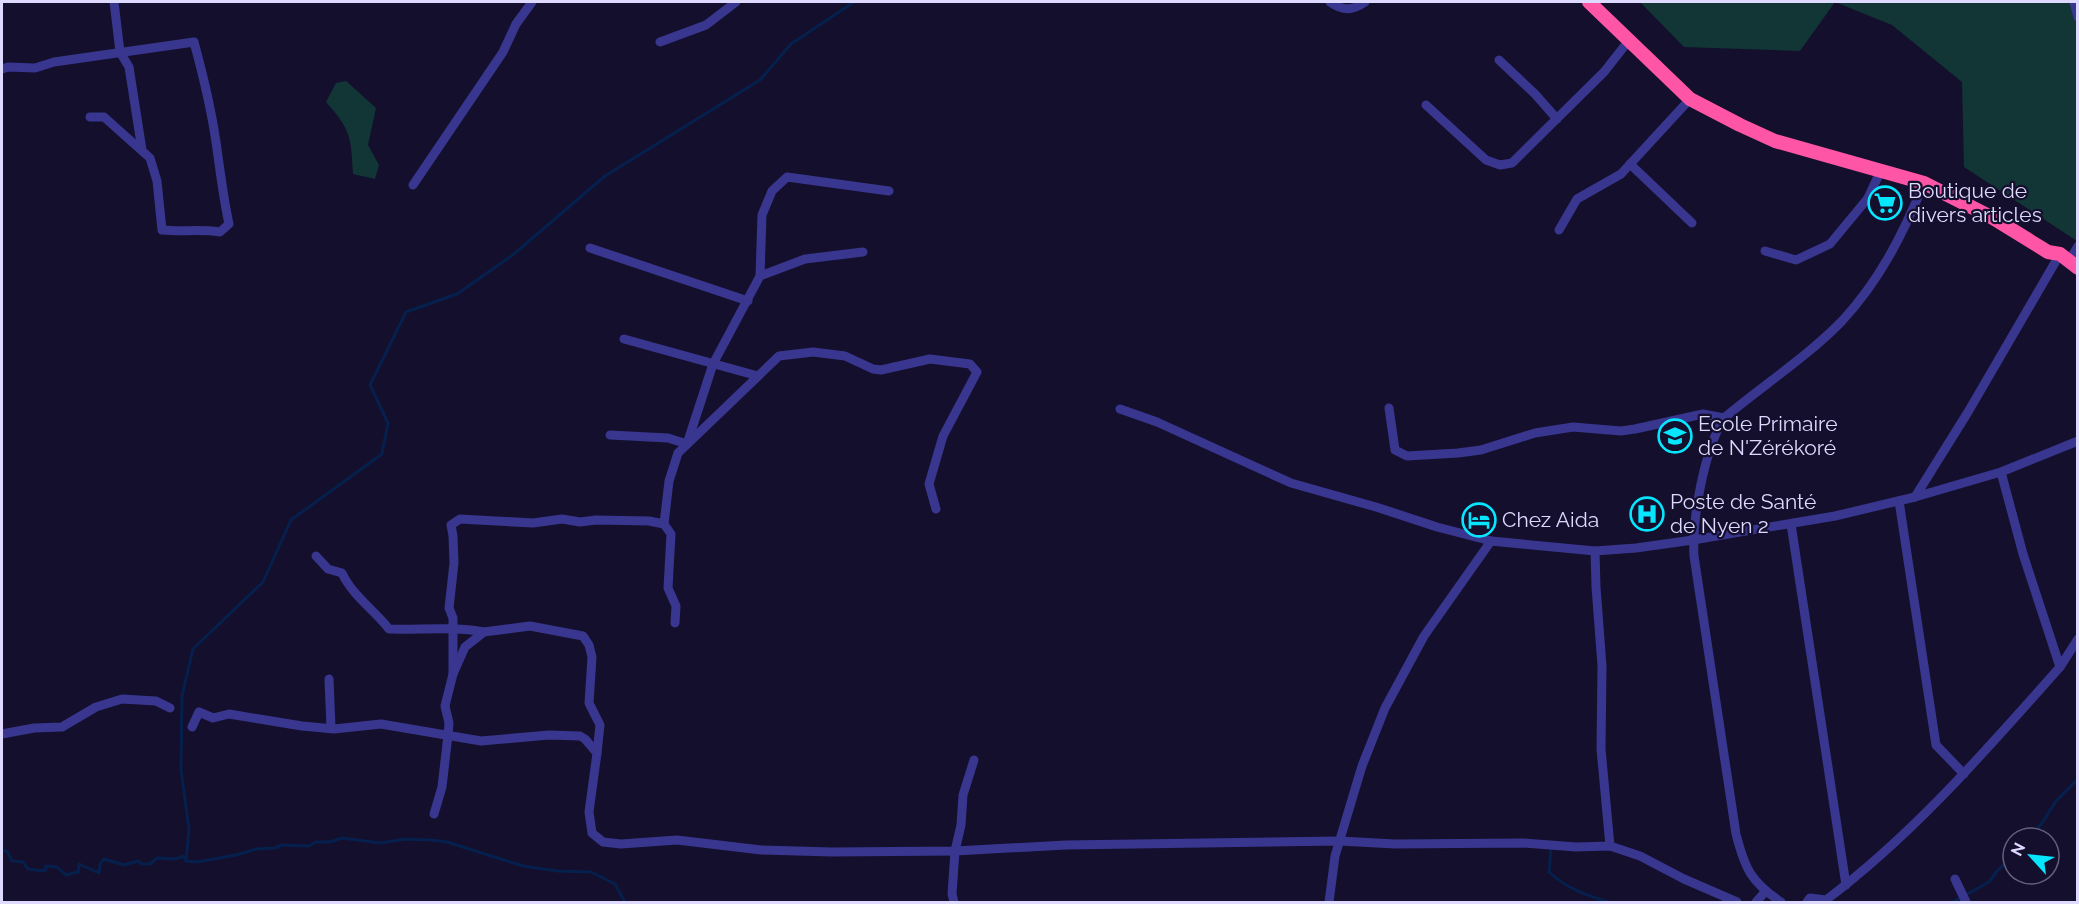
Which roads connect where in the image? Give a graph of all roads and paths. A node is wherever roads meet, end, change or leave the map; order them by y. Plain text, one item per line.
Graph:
1 (114, 2) edge
2 (532, 2) edge
3 (736, 2) edge
4 (1330, 2) edge
5 (1365, 2) edge
6 (1589, 2) edge
7 (2074, 2) edge
8 (2078, 17) edge
9 (1630, 39) junction
10 (660, 42) dead end
11 (120, 52) junction
12 (1499, 60) dead end
13 (2, 69) edge
14 (1690, 99) junction
15 (1426, 105) dead end
16 (90, 117) dead end
17 (1557, 119) junction
18 (142, 150) junction
19 (1630, 164) junction
20 (1881, 170) junction
21 (1924, 183) junction
22 (413, 185) dead end
23 (889, 191) dead end
24 (1692, 223) dead end
25 (1559, 230) dead end
26 (2078, 246) edge
27 (590, 249) dead end
28 (1766, 251) dead end
29 (863, 252) dead end
30 (2062, 260) edge
31 (760, 276) junction
32 (2078, 279) edge
33 (748, 301) junction
34 (624, 339) dead end
35 (713, 364) junction
36 (758, 376) junction
37 (1389, 408) dead end
38 (1120, 409) dead end
39 (1724, 418) junction
40 (610, 435) dead end
41 (2078, 441) edge
42 (687, 444) junction
43 (2001, 472) junction
44 (1915, 497) junction
45 (1899, 501) junction
46 (936, 509) dead end
47 (664, 524) junction
48 (1791, 524) junction
49 (1693, 540) junction
50 (1491, 541) junction
51 (1595, 550) junction
52 (316, 556) dead end
53 (675, 623) dead end
54 (454, 627) junction
55 (484, 632) junction
56 (2078, 639) edge
57 (2060, 668) junction
58 (453, 674) junction
59 (329, 679) dead end
60 (170, 708) dead end
61 (192, 727) dead end
62 (331, 728) junction
63 (2, 734) edge
64 (448, 735) junction
65 (597, 753) junction
66 (975, 760) dead end
67 (1964, 774) junction
68 (434, 814) dead end
69 (1340, 840) junction
70 (1610, 846) junction
71 (955, 850) junction
72 (1955, 879) dead end
73 (1846, 885) junction
74 (1765, 892) junction
75 (954, 903) edge
76 (1329, 903) edge
77 (1737, 903) edge
78 (1756, 903) edge
79 (1781, 903) edge
80 (1807, 903) edge
81 (1966, 903) edge

1 - 11 street
2 - 22 street
3 - 10 street
4 - 5 street
6 - 9 highway
7 - 8 street
9 - 14 highway
9 - 17 street
11 - 13 street
11 - 18 street
11 - 18 street
12 - 17 street
14 - 19 street
14 - 20 highway
15 - 17 street
16 - 18 street
19 - 24 street
19 - 25 street
20 - 21 highway
20 - 28 street
21 - 30 highway
21 - 39 street
23 - 31 street
26 - 30 street
27 - 33 street
29 - 31 street
30 - 32 highway
30 - 44 street
31 - 33 street
33 - 35 street
34 - 35 street
35 - 36 street
35 - 42 street
36 - 42 street
36 - 46 street
37 - 39 street
38 - 50 street
39 - 49 street
40 - 42 street
41 - 43 street
42 - 47 street
43 - 44 street
43 - 57 street
44 - 45 street
45 - 48 street
45 - 67 street
47 - 53 street
47 - 54 street
48 - 49 street
48 - 73 street
49 - 51 street
49 - 74 street
50 - 51 street
50 - 69 street
51 - 70 street
52 - 54 street
54 - 55 street
54 - 58 street
55 - 58 street
55 - 65 street
56 - 57 street
57 - 67 street
58 - 64 street
59 - 62 street
60 - 63 street
61 - 62 street
62 - 64 street
64 - 65 street
64 - 68 street
65 - 71 street
66 - 71 street
67 - 73 street
69 - 70 street
69 - 71 street
69 - 76 street
70 - 77 street
71 - 75 street
72 - 81 street
73 - 80 street
74 - 78 street
74 - 79 street

